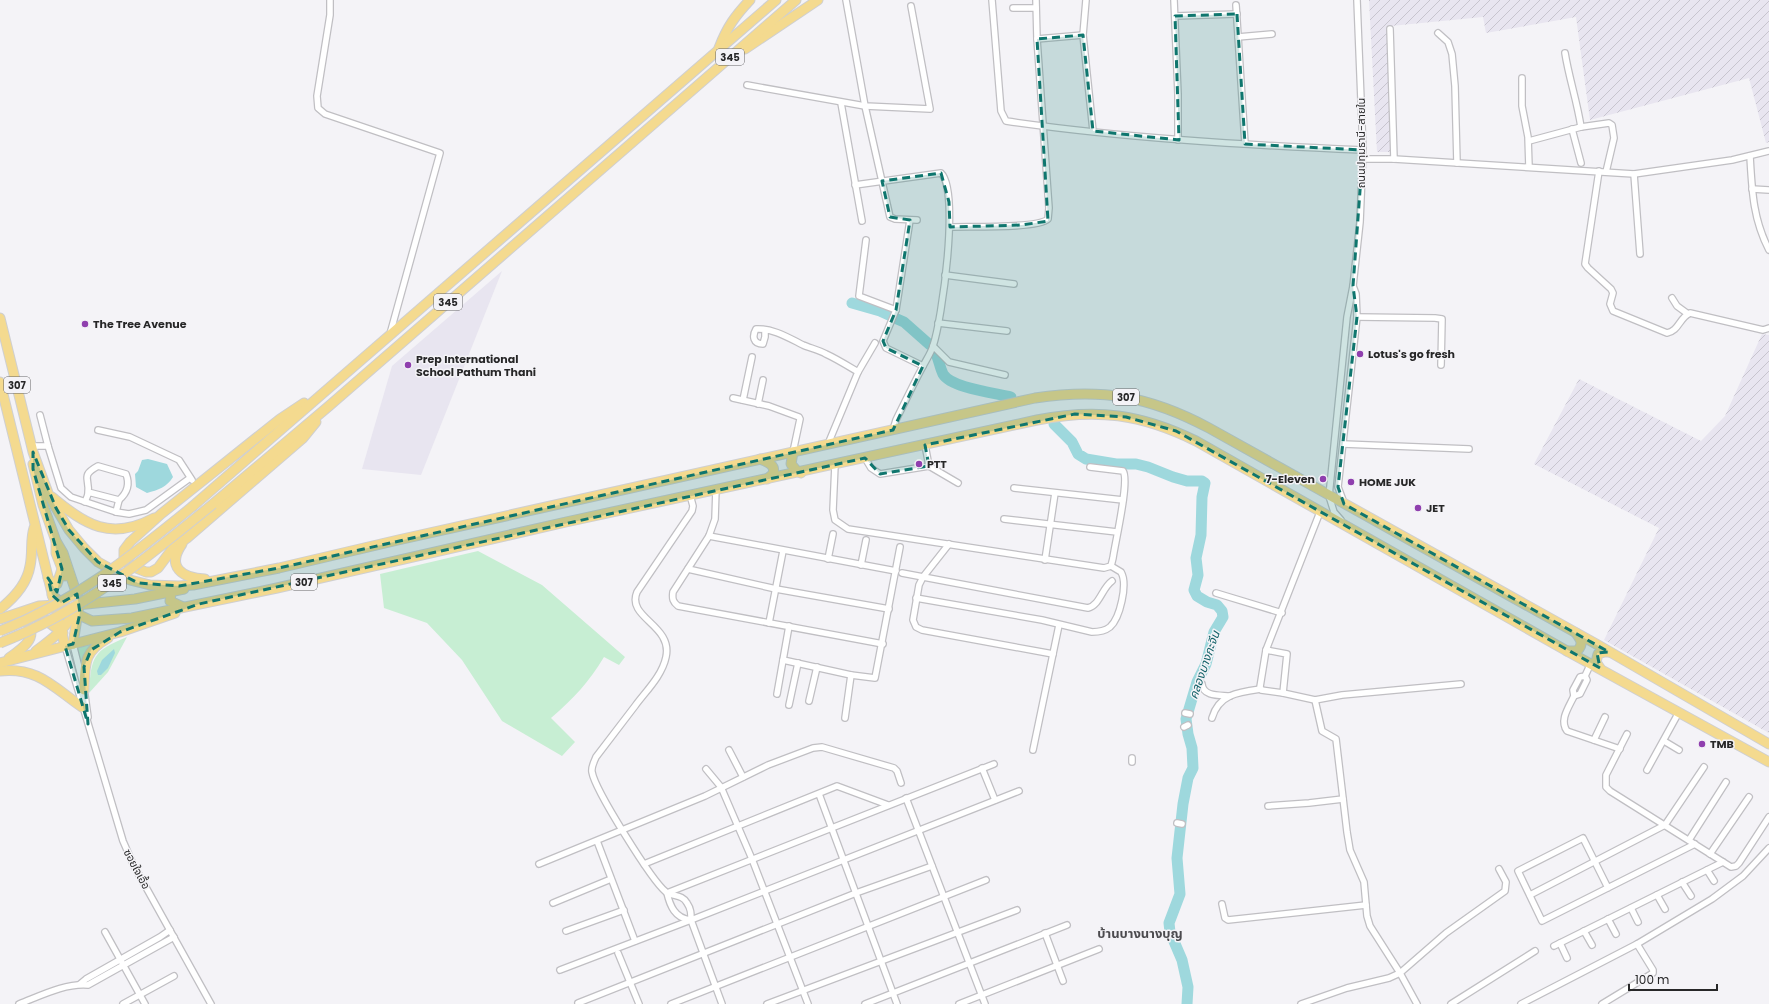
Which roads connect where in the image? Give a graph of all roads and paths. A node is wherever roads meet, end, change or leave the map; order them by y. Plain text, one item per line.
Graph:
1 (330, 0) edge
2 (750, 0) edge
3 (776, 0) edge
4 (796, 0) edge
5 (818, 0) edge
6 (846, 0) edge
7 (992, 0) edge
8 (1036, 0) edge
9 (1086, 0) edge
10 (1174, 0) edge
11 (1357, 0) edge
12 (911, 6) dead end
13 (1236, 6) dead end
14 (1013, 8) dead end
15 (1036, 8) junction
16 (1236, 14) junction
17 (1175, 16) junction
18 (1390, 29) dead end
19 (1438, 33) dead end
20 (1272, 34) dead end
21 (1083, 35) junction
22 (1238, 37) junction
23 (756, 39) junction
24 (1037, 40) junction
25 (719, 49) junction
26 (1564, 52) dead end
27 (1522, 78) dead end
28 (747, 85) dead end
29 (841, 103) junction
30 (865, 106) junction
31 (1043, 126) junction
32 (1581, 126) junction
33 (1572, 129) junction
34 (1093, 131) junction
35 (1178, 140) junction
36 (1528, 141) junction
37 (1245, 144) junction
38 (1363, 150) junction
39 (1769, 151) edge
40 (1750, 156) junction
41 (1363, 159) junction
42 (1394, 159) junction
43 (1458, 163) junction
44 (1581, 163) dead end
45 (1529, 167) junction
46 (1599, 171) junction
47 (1606, 172) junction
48 (1634, 174) junction
49 (882, 181) junction
50 (855, 185) junction
51 (1752, 189) junction
52 (1769, 190) edge
53 (910, 220) junction
54 (917, 220) dead end
55 (862, 221) dead end
56 (950, 227) junction
57 (866, 240) dead end
58 (1769, 250) edge
59 (1640, 254) dead end
60 (945, 275) junction
61 (1014, 284) dead end
62 (1353, 286) junction
63 (1672, 298) dead end
64 (896, 310) junction
65 (1688, 314) junction
66 (1357, 317) junction
67 (0, 318) edge
68 (938, 323) junction
69 (1769, 328) edge
70 (765, 330) dead end
71 (1007, 331) dead end
72 (390, 334) junction
73 (874, 343) dead end
74 (933, 346) junction
75 (752, 356) dead end
76 (1441, 365) dead end
77 (923, 366) junction
78 (1343, 366) junction
79 (1352, 367) junction
80 (858, 372) junction
81 (1005, 375) dead end
82 (338, 380) junction
83 (763, 380) dead end
84 (0, 382) edge
85 (733, 398) dead end
86 (743, 400) junction
87 (758, 404) junction
88 (329, 406) junction
89 (40, 415) dead end
90 (98, 430) dead end
91 (893, 430) junction
92 (828, 444) junction
93 (1343, 444) junction
94 (925, 445) junction
95 (48, 446) junction
96 (32, 449) junction
97 (1469, 449) dead end
98 (793, 452) junction
99 (865, 458) junction
100 (760, 460) junction
101 (835, 465) junction
102 (929, 466) junction
103 (1090, 467) dead end
104 (801, 472) junction
105 (190, 478) junction
106 (767, 480) junction
107 (958, 483) dead end
108 (198, 485) junction
109 (1014, 488) dead end
110 (716, 489) junction
111 (88, 492) junction
112 (1055, 492) junction
113 (48, 493) junction
114 (690, 495) junction
115 (1330, 496) junction
116 (119, 500) junction
117 (1123, 500) junction
118 (85, 502) junction
119 (1344, 504) junction
120 (116, 512) junction
121 (1320, 512) junction
122 (161, 514) junction
123 (1004, 519) dead end
124 (1050, 524) junction
125 (1345, 524) junction
126 (35, 525) junction
127 (1117, 532) junction
128 (834, 534) dead end
129 (709, 536) junction
130 (187, 538) junction
131 (866, 540) dead end
132 (56, 541) junction
133 (949, 544) junction
134 (900, 548) dead end
135 (784, 551) junction
136 (828, 559) junction
137 (1045, 560) junction
138 (861, 565) junction
139 (1111, 566) junction
140 (62, 569) junction
141 (688, 569) junction
142 (896, 571) junction
143 (902, 573) dead end
144 (923, 577) junction
145 (48, 578) junction
146 (226, 578) junction
147 (1112, 581) dead end
148 (776, 589) junction
149 (171, 593) junction
150 (1216, 593) dead end
151 (916, 598) junction
152 (199, 604) junction
153 (59, 605) junction
154 (183, 607) junction
155 (0, 609) edge
156 (76, 609) junction
157 (889, 609) junction
158 (1282, 613) junction
159 (12, 615) junction
160 (0, 619) edge
161 (769, 623) junction
162 (1059, 625) junction
163 (789, 626) junction
164 (0, 632) edge
165 (120, 632) junction
166 (1576, 634) junction
167 (66, 640) junction
168 (0, 643) edge
169 (883, 644) junction
170 (1266, 650) junction
171 (1567, 650) junction
172 (1609, 652) junction
173 (33, 654) junction
174 (1053, 654) junction
175 (783, 660) junction
176 (798, 663) junction
177 (1, 665) edge
178 (1595, 665) junction
179 (816, 667) junction
180 (851, 675) junction
181 (1202, 684) dead end
182 (1461, 684) dead end
183 (1261, 689) junction
184 (84, 690) junction
185 (1283, 693) junction
186 (777, 694) dead end
187 (1231, 696) junction
188 (1315, 700) junction
189 (809, 701) dead end
190 (789, 705) dead end
191 (82, 707) junction
192 (1679, 712) junction
193 (1605, 717) dead end
194 (845, 718) dead end
195 (1212, 718) dead end
196 (88, 724) junction
197 (1628, 734) dead end
198 (1594, 740) junction
199 (1664, 741) junction
200 (1769, 744) edge
201 (1620, 749) junction
202 (729, 750) dead end
203 (1034, 750) dead end
204 (1679, 750) dead end
205 (1769, 762) edge
206 (994, 764) dead end
207 (1704, 767) dead end
208 (982, 768) junction
209 (706, 769) dead end
210 (1647, 770) dead end
211 (743, 777) junction
212 (1726, 782) dead end
213 (900, 783) dead end
214 (721, 787) junction
215 (1019, 791) dead end
216 (820, 794) junction
217 (1748, 797) dead end
218 (906, 798) junction
219 (1343, 799) junction
220 (995, 800) junction
221 (888, 805) junction
222 (1268, 806) dead end
223 (1769, 817) edge
224 (1665, 825) junction
225 (738, 826) junction
226 (832, 826) junction
227 (622, 829) junction
228 (919, 830) junction
229 (1689, 840) junction
230 (597, 841) junction
231 (1696, 844) junction
232 (1769, 848) edge
233 (1710, 854) junction
234 (752, 858) junction
235 (844, 860) junction
236 (1595, 861) junction
237 (1723, 862) junction
238 (539, 864) dead end
239 (644, 864) junction
240 (932, 866) junction
241 (1498, 869) dead end
242 (1707, 870) junction
243 (611, 880) junction
244 (986, 880) dead end
245 (1714, 881) dead end
246 (1682, 882) junction
247 (1608, 888) junction
248 (764, 891) junction
249 (667, 893) junction
250 (856, 893) junction
251 (1530, 895) junction
252 (1657, 895) junction
253 (944, 896) junction
254 (1691, 896) dead end
255 (553, 903) dead end
256 (1222, 904) dead end
257 (1366, 905) junction
258 (1631, 908) junction
259 (1665, 909) dead end
260 (624, 910) junction
261 (1017, 910) dead end
262 (1608, 919) junction
263 (691, 920) junction
264 (1638, 922) dead end
265 (777, 924) junction
266 (1067, 925) dead end
267 (868, 926) junction
268 (170, 930) junction
269 (957, 931) junction
270 (1584, 931) junction
271 (105, 932) dead end
272 (566, 932) dead end
273 (1045, 933) junction
274 (1616, 934) dead end
275 (174, 937) junction
276 (635, 941) junction
277 (1637, 944) junction
278 (1592, 945) dead end
279 (1099, 949) dead end
280 (1535, 951) dead end
281 (618, 953) dead end
282 (703, 953) junction
283 (790, 957) junction
284 (1567, 958) dead end
285 (880, 960) junction
286 (122, 962) junction
287 (969, 962) junction
288 (1057, 965) junction
289 (560, 970) dead end
290 (1400, 972) junction
291 (174, 976) dead end
292 (1063, 981) dead end
293 (630, 982) junction
294 (716, 986) junction
295 (803, 990) junction
296 (893, 993) junction
297 (140, 995) junction
298 (982, 995) junction
299 (578, 1003) edge
300 (19, 1004) edge
301 (123, 1004) edge
302 (145, 1004) edge
303 (211, 1004) edge
304 (639, 1004) edge
305 (671, 1004) edge
306 (722, 1004) edge
307 (766, 1004) edge
308 (808, 1004) edge
309 (865, 1004) edge
310 (897, 1004) edge
311 (958, 1004) edge
312 (986, 1004) edge
313 (1301, 1004) edge
314 (1417, 1004) edge
315 (1451, 1004) edge
316 (1521, 1004) edge
317 (1602, 1004) edge

1 - 72 street
2 - 25 main road
3 - 25 main road, 345
4 - 23 main road, 345
5 - 23 main road
6 - 30 street
7 - 31 street
8 - 15 street
9 - 21 street
10 - 17 street
11 - 38 street, ถนนปทุมธานี-สายใน
12 - 30 street
13 - 16 street
14 - 15 street
15 - 24 street
16 - 17 street
16 - 22 street
17 - 35 street
18 - 42 street
19 - 43 street
20 - 22 street
21 - 24 street
21 - 34 street
22 - 37 street
23 - 88 main road, 345
24 - 31 street
25 - 72 main road, 345
26 - 32 street
27 - 36 street
28 - 29 street
29 - 30 street
29 - 50 street
30 - 49 street
31 - 34 street
31 - 56 street
32 - 33 street
32 - 47 street
33 - 36 street
33 - 44 street
34 - 35 street
35 - 37 street
36 - 45 street
37 - 38 street
38 - 41 street, ถนนปทุมธานี-สายใน
39 - 40 street
40 - 48 street
40 - 51 street
41 - 42 street
41 - 62 street, ถนนปทุมธานี-สายใน
42 - 43 street
43 - 45 street
45 - 46 street
46 - 47 street
46 - 65 street
47 - 48 street
48 - 59 street
49 - 50 street
49 - 53 street
49 - 56 street
50 - 55 street
51 - 52 street
51 - 58 street
53 - 54 street
53 - 64 street
56 - 60 street
57 - 64 street
60 - 61 street
60 - 68 street
62 - 66 street, ถนนปทุมธานี-สายใน
62 - 78 street, ถนนปทุมธานี-สายใน
63 - 65 street
64 - 77 street
65 - 69 street
66 - 76 street
66 - 79 street, ถนนปทุมธานี-สายใน
67 - 96 main road, 307
68 - 71 street
68 - 74 street
70 - 80 street
72 - 82 main road, 345
73 - 80 street
74 - 77 street
74 - 81 street
75 - 86 street
77 - 91 street
78 - 79 street
78 - 115 street, ถนนปทุมธานี-สายใน
79 - 93 street, ถนนปทุมธานี-สายใน
80 - 92 street
82 - 108 main road
82 - 164 main road, 345, bridge
83 - 87 street
84 - 126 main road, 307
85 - 86 street
86 - 87 street
87 - 98 street
88 - 130 main road
88 - 168 main road, 345, bridge
89 - 95 street
90 - 105 street
91 - 92 main road, 307
91 - 115 main road, 307
92 - 98 main road, 307
93 - 97 street
93 - 119 street, ถนนปทุมธานี-สายใน
94 - 99 main road, 307
94 - 102 street
94 - 121 main road, 307
95 - 96 street
95 - 118 street
96 - 113 main road
96 - 132 main road, 307
98 - 100 main road, 307
98 - 104 main road
99 - 101 main road, 307
99 - 102 street
100 - 106 main road
100 - 146 main road, 307
101 - 104 main road, 307
101 - 133 street
102 - 107 street
103 - 117 street
104 - 106 main road, 307
105 - 108 street
105 - 120 street
106 - 110 main road, 307
108 - 122 main road
109 - 112 street
110 - 114 main road, 307
110 - 129 street
111 - 116 street
111 - 116 street
111 - 118 street
112 - 117 street
112 - 124 street
113 - 122 main road
113 - 146 main road
114 - 152 main road, 307
114 - 227 street
115 - 119 main road, 307
115 - 125 street, ถนนปทุมธานี-สายใน
116 - 120 street
117 - 127 street
118 - 120 street
119 - 166 main road, 307
121 - 125 main road, 307
121 - 158 street
122 - 130 main road
123 - 124 street
124 - 127 street
124 - 137 street
125 - 171 main road, 307
126 - 145 main road, 307
126 - 155 main road
127 - 139 street
128 - 136 street
129 - 135 street
129 - 141 street
130 - 146 main road
131 - 138 street
132 - 140 main road
132 - 156 main road, 307
133 - 137 street
133 - 144 street
134 - 142 street
135 - 136 street
135 - 148 street
136 - 138 street
137 - 139 street
138 - 142 street
139 - 162 street
140 - 145 main road
140 - 156 main road
141 - 148 street
141 - 161 street
142 - 157 street
143 - 144 street
144 - 147 street
144 - 151 street
145 - 153 main road, 307
146 - 149 main road, 307
148 - 157 street
148 - 161 street
149 - 154 main road
149 - 156 main road, 307
150 - 158 street
151 - 162 street
151 - 174 street
152 - 154 main road
152 - 165 main road, 307
153 - 156 main road
153 - 159 main road
153 - 167 main road
154 - 156 main road
156 - 167 main road, 307
156 - 167 main road
157 - 169 street
158 - 170 street
159 - 160 main road
159 - 167 main road
159 - 177 main road
161 - 163 street
162 - 174 street
163 - 169 street
163 - 175 street
165 - 167 main road, 307
165 - 184 main road
166 - 171 main road
166 - 172 main road, 307
167 - 173 main road
167 - 173 main road
167 - 184 street
167 - 191 street
169 - 180 street
170 - 183 street
170 - 185 street
171 - 178 main road, 307
172 - 178 main road
172 - 200 main road, 307
173 - 177 main road
174 - 203 street
175 - 176 street
175 - 186 street
176 - 179 street
176 - 190 street
177 - 191 main road
178 - 192 main road, 307
178 - 198 street
179 - 180 street
179 - 189 street
180 - 194 street
181 - 187 street
182 - 188 street
183 - 185 street
183 - 187 street
184 - 196 street
185 - 188 street
187 - 195 street
188 - 219 street
191 - 196 street
192 - 199 street
192 - 205 main road, 307
193 - 198 street
196 - 268 street, ซอยใจเอื้อ
197 - 201 street
198 - 201 street
199 - 204 street
199 - 210 street
201 - 224 street
202 - 211 street
206 - 208 street
207 - 224 street
208 - 218 street
208 - 220 street
209 - 214 street
211 - 213 street
211 - 214 street
212 - 229 street
214 - 225 street
214 - 227 street
215 - 220 street
216 - 221 street
216 - 225 street
216 - 226 street
217 - 233 street
218 - 221 street
218 - 228 street
219 - 222 street
219 - 257 street
220 - 228 street
221 - 226 street
223 - 237 street
224 - 229 street
224 - 236 street
225 - 234 street
225 - 239 street
226 - 234 street
226 - 235 street
227 - 230 street
227 - 239 street
228 - 235 street
228 - 240 street
229 - 231 street
230 - 238 street
230 - 243 street
231 - 233 street
231 - 247 street
232 - 277 street
233 - 237 street
234 - 248 street
234 - 249 street
235 - 248 street
235 - 250 street
236 - 247 street
236 - 251 street
236 - 251 street
237 - 242 street
239 - 249 street
240 - 250 street
240 - 253 street
241 - 290 street
242 - 245 street
242 - 246 street
243 - 255 street
243 - 260 street
244 - 253 street
246 - 252 street
246 - 254 street
247 - 251 street
248 - 263 street
248 - 265 street
249 - 263 street
249 - 263 street
250 - 265 street
250 - 267 street
252 - 258 street
252 - 259 street
253 - 267 street
253 - 269 street
256 - 257 street
257 - 290 street
258 - 262 street
258 - 264 street
260 - 272 street
260 - 276 street
261 - 269 street
262 - 270 street
262 - 274 street
263 - 276 street
263 - 282 street
265 - 282 street
265 - 283 street
266 - 273 street
267 - 283 street
267 - 285 street
268 - 275 street, ซอยใจเอื้อ
268 - 286 street
269 - 285 street
269 - 287 street
270 - 278 street
270 - 284 street
271 - 286 street
273 - 287 street
273 - 288 street
275 - 286 street
275 - 303 street, ซอยใจเอื้อ
276 - 289 street
277 - 316 street
277 - 317 street
279 - 288 street
280 - 315 street
281 - 293 street
282 - 293 street
282 - 294 street
283 - 294 street
283 - 295 street
285 - 295 street
285 - 296 street
286 - 297 street
286 - 300 street
287 - 296 street
287 - 298 street
288 - 292 street
288 - 298 street
290 - 313 street
290 - 314 street
291 - 297 street
293 - 299 street
293 - 304 street
294 - 305 street
294 - 306 street
295 - 307 street
295 - 308 street
296 - 309 street
296 - 310 street
297 - 301 street
297 - 302 street
298 - 311 street
298 - 312 street

